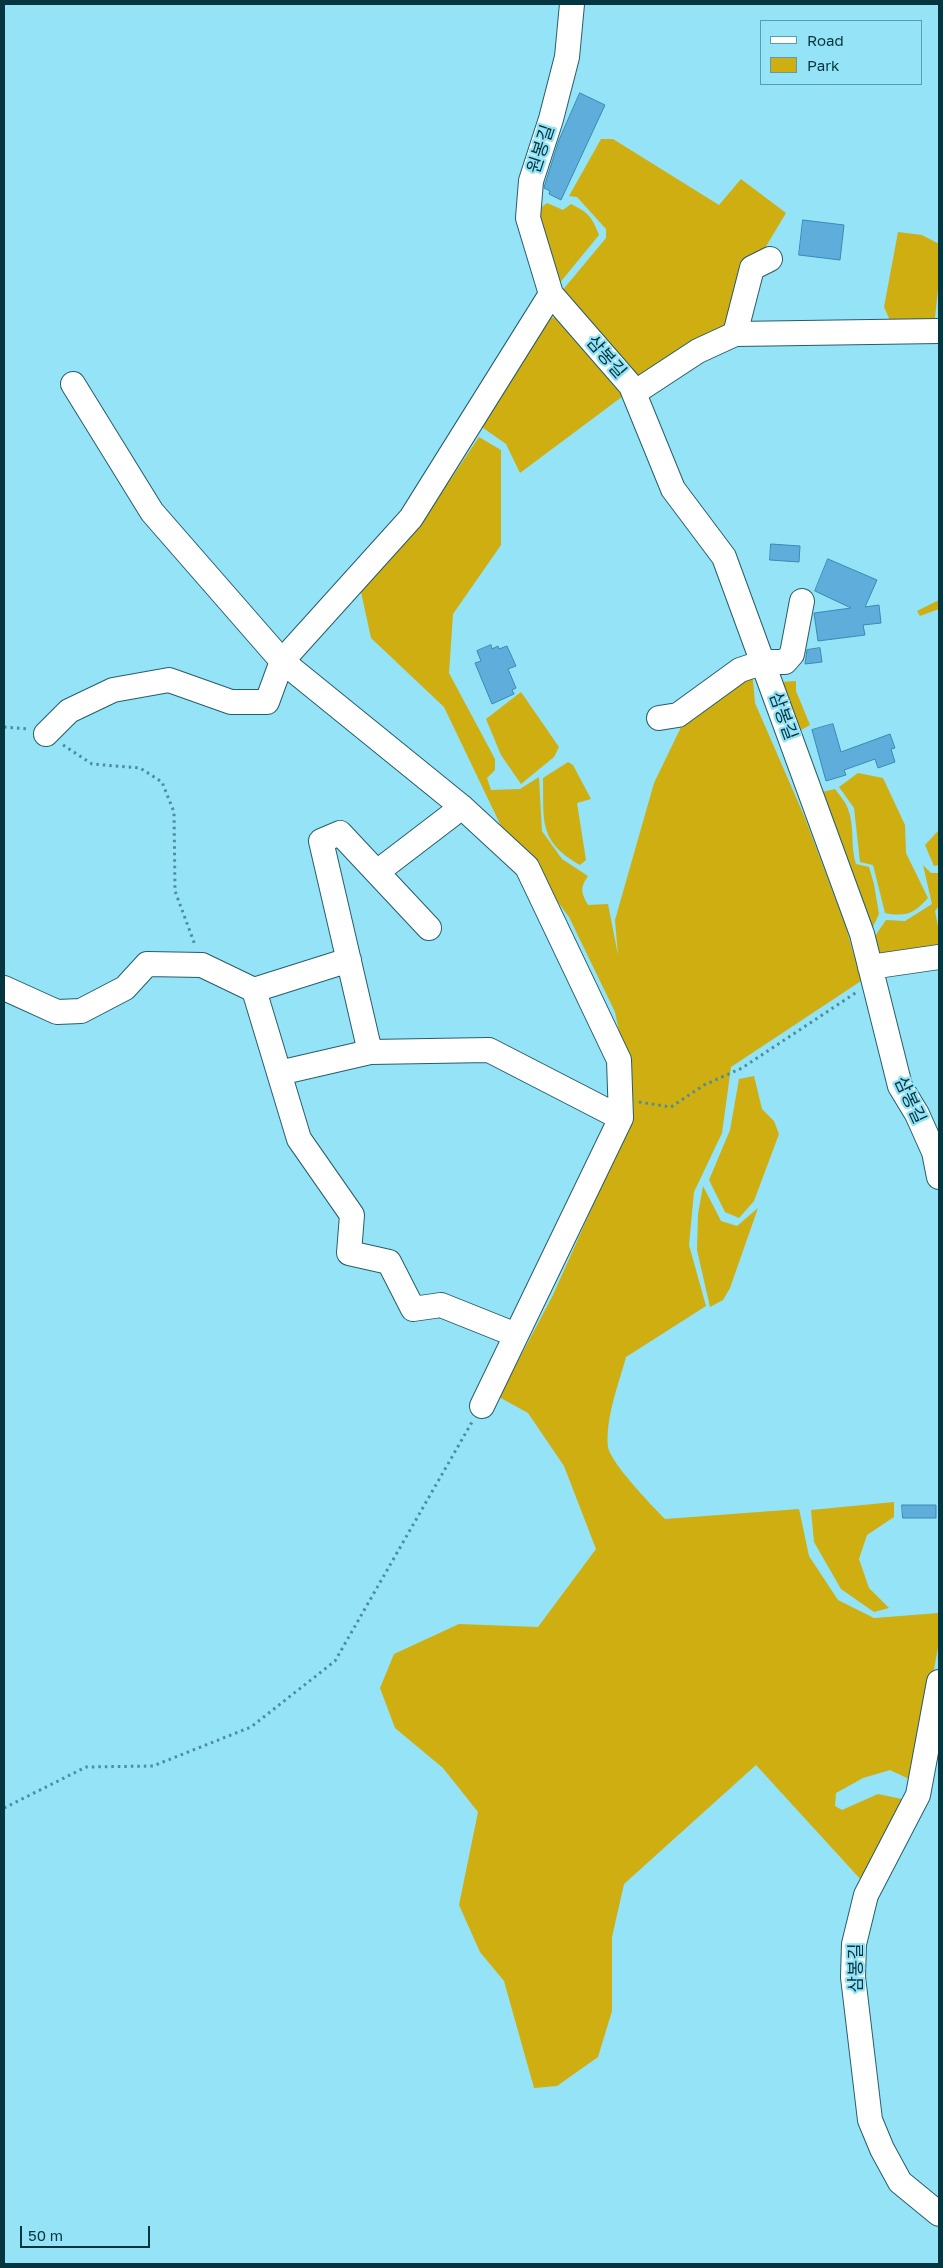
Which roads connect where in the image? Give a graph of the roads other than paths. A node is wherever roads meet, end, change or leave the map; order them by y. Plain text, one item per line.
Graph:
1 (572, 4) edge
2 (770, 259) dead end
3 (551, 294) junction
4 (939, 331) edge
5 (735, 334) junction
6 (73, 384) dead end
7 (634, 393) junction
8 (802, 600) dead end
9 (282, 661) junction
10 (764, 662) junction
11 (659, 718) dead end
12 (46, 734) road end
13 (462, 808) junction
14 (377, 872) junction
15 (429, 928) dead end
16 (939, 957) edge
17 (349, 960) junction
18 (872, 974) junction
19 (4, 988) edge
20 (254, 990) junction
21 (370, 1052) junction
22 (279, 1073) junction
23 (621, 1109) junction
24 (939, 1177) edge
25 (516, 1335) junction
26 (482, 1406) road end
27 (939, 1682) edge
28 (939, 2214) edge

1 - 3 street, 원봉길
2 - 5 street
3 - 7 street, 삼봉길
3 - 9 street
4 - 5 street
5 - 7 street
6 - 9 street
7 - 10 street, 삼봉길
8 - 10 street
9 - 12 street
9 - 13 street
10 - 11 street
10 - 18 street, 삼봉길
13 - 14 street
13 - 23 street
14 - 15 street
14 - 17 street
16 - 18 street
17 - 20 street
17 - 21 street
18 - 24 street, 삼봉길
19 - 20 street
20 - 22 street
21 - 22 street
21 - 23 street
22 - 25 street
23 - 25 street
25 - 26 street
27 - 28 street, 삼봉길

